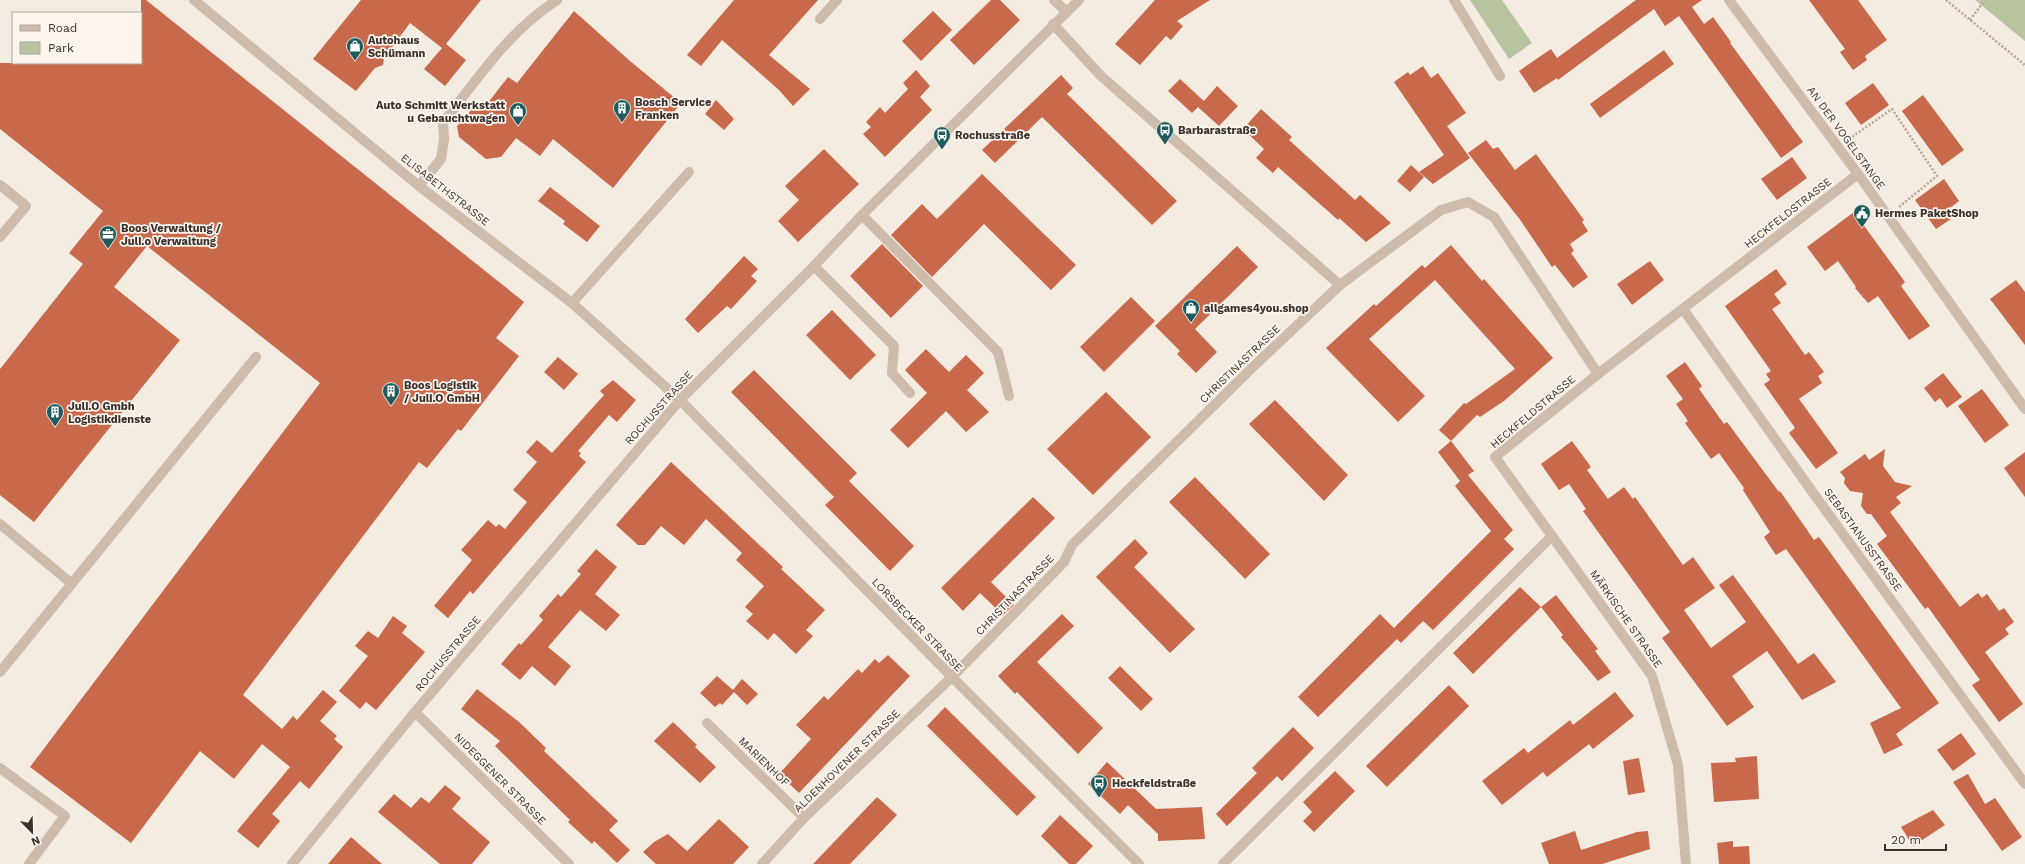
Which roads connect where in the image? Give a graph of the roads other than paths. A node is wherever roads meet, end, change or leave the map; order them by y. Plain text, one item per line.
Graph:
1 (194, 0) edge
2 (557, 0) edge
3 (837, 0) edge
4 (1054, 0) edge
5 (1079, 0) edge
6 (1454, 0) edge
7 (1730, 0) edge
8 (1067, 12) junction
9 (820, 19) dead end
10 (1053, 24) junction
11 (1500, 76) dead end
12 (689, 172) dead end
13 (1858, 174) junction
14 (0, 185) edge
15 (419, 186) junction
16 (862, 215) junction
17 (0, 237) edge
18 (814, 266) junction
19 (1340, 285) junction
20 (572, 303) junction
21 (1683, 309) junction
22 (256, 357) dead end
23 (1598, 374) junction
24 (910, 393) dead end
25 (1009, 396) dead end
26 (680, 400) junction
27 (2025, 409) edge
28 (0, 524) edge
29 (1552, 536) junction
30 (71, 582) junction
31 (0, 672) edge
32 (952, 677) junction
33 (415, 712) junction
34 (707, 723) dead end
35 (0, 768) edge
36 (2025, 784) edge
37 (804, 818) junction
38 (29, 864) edge
39 (292, 864) edge
40 (569, 864) edge
41 (762, 864) edge
42 (1139, 864) edge
43 (1223, 864) edge
44 (1686, 864) edge

1 - 15 street, ELISABETHSTRASSE
2 - 15 street
3 - 9 street
4 - 8 street
5 - 8 street, ROCHUSSTRASSE
6 - 11 street
7 - 13 street, AN DER VOGELSTANGE
8 - 10 street, ROCHUSSTRASSE
10 - 16 street, ROCHUSSTRASSE
10 - 19 street
12 - 20 street
13 - 21 street, HECKFELDSTRASSE
13 - 27 street, AN DER VOGELSTANGE
14 - 17 street
15 - 20 street, ELISABETHSTRASSE
16 - 18 street, ROCHUSSTRASSE
16 - 25 street
18 - 24 street
18 - 26 street, ROCHUSSTRASSE
19 - 23 street, CHRISTINASTRASSE
19 - 32 street, CHRISTINASTRASSE
20 - 26 street, ELISABETHSTRASSE
21 - 23 street, HECKFELDSTRASSE
21 - 36 street, SEBASTIANUSSTRASSE
22 - 30 street
23 - 29 street, HECKFELDSTRASSE
26 - 32 street, LORSBECKER STRASSE
26 - 33 street, ROCHUSSTRASSE
28 - 30 street
29 - 43 street
29 - 44 street, MÄRKISCHE STRASSE
30 - 31 street
32 - 37 street, ALDENHOVENER STRASSE
32 - 42 street, LORSBECKER STRASSE
33 - 39 street, ROCHUSSTRASSE
33 - 40 street, NIDEGGENER STRASSE
34 - 37 street, MARIENHOF
35 - 38 street
37 - 41 street, ALDENHOVENER STRASSE

